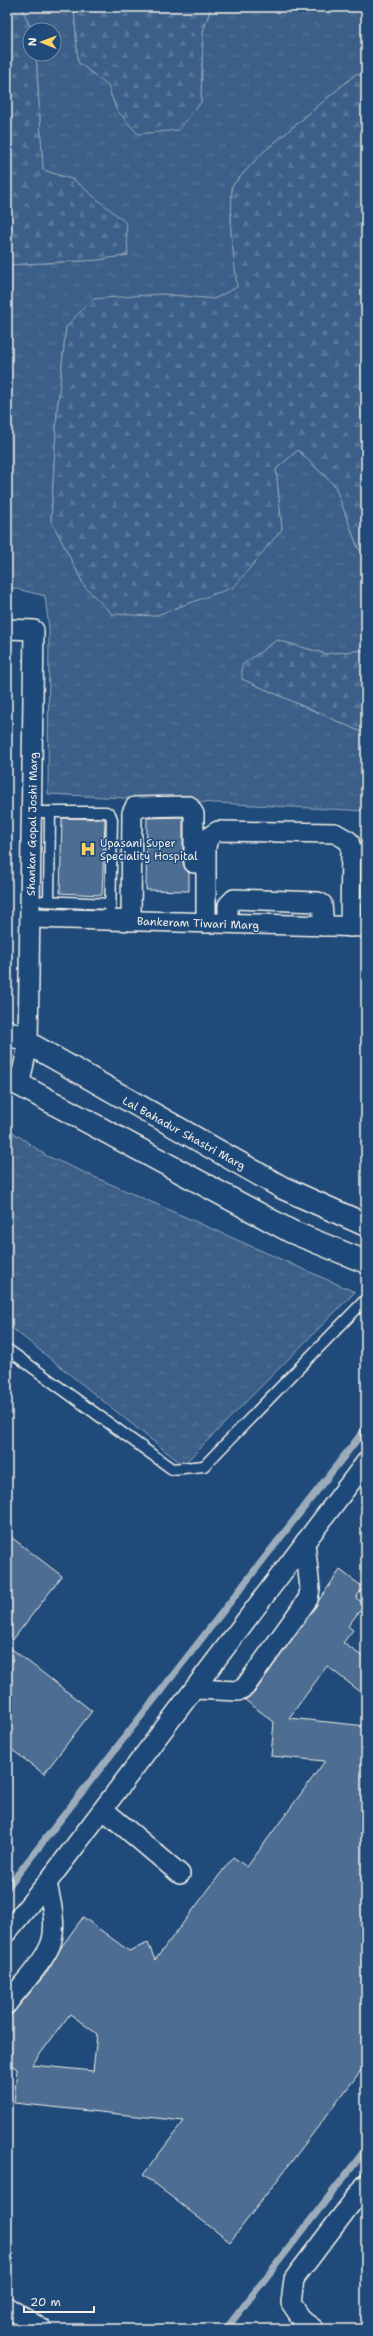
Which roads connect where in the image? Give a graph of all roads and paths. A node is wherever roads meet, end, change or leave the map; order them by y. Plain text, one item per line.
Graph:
1 (7, 629) edge
2 (41, 812) junction
3 (110, 912) junction
4 (131, 916) junction
5 (31, 918) junction
6 (200, 918) junction
7 (355, 924) edge
8 (7, 1031) edge
9 (28, 1045) junction
10 (13, 1082) edge
11 (366, 1225) edge
12 (366, 1262) edge
13 (366, 1299) edge
14 (7, 1349) edge
15 (366, 1462) edge
16 (305, 1542) junction
17 (195, 1689) junction
18 (104, 1810) junction
19 (180, 1874) dead end
20 (47, 1883) junction
21 (7, 1932) edge
22 (7, 2004) edge
23 (366, 2184) edge
24 (7, 2307) edge
25 (42, 2329) edge
26 (314, 2329) edge

1 - 2 street, Shankar Gopal Joshi Marg
2 - 3 lane
2 - 3 lane
2 - 5 street, Shankar Gopal Joshi Marg
3 - 4 street, Bankeram Tiwari Marg
3 - 5 street, Bankeram Tiwari Marg
4 - 6 street, Bankeram Tiwari Marg
4 - 6 street
5 - 9 street, Shankar Gopal Joshi Marg
6 - 7 street, Bankeram Tiwari Marg
6 - 7 street
8 - 9 main road, Lal Bahadur Shastri Marg
9 - 10 street, Shankar Gopal Joshi Marg
9 - 11 main road, Lal Bahadur Shastri Marg
10 - 12 main road
13 - 14 lane
15 - 16 street
16 - 17 street
16 - 17 street
17 - 18 street
18 - 19 street
18 - 20 street
20 - 21 street
20 - 22 street
23 - 26 street
24 - 25 street

